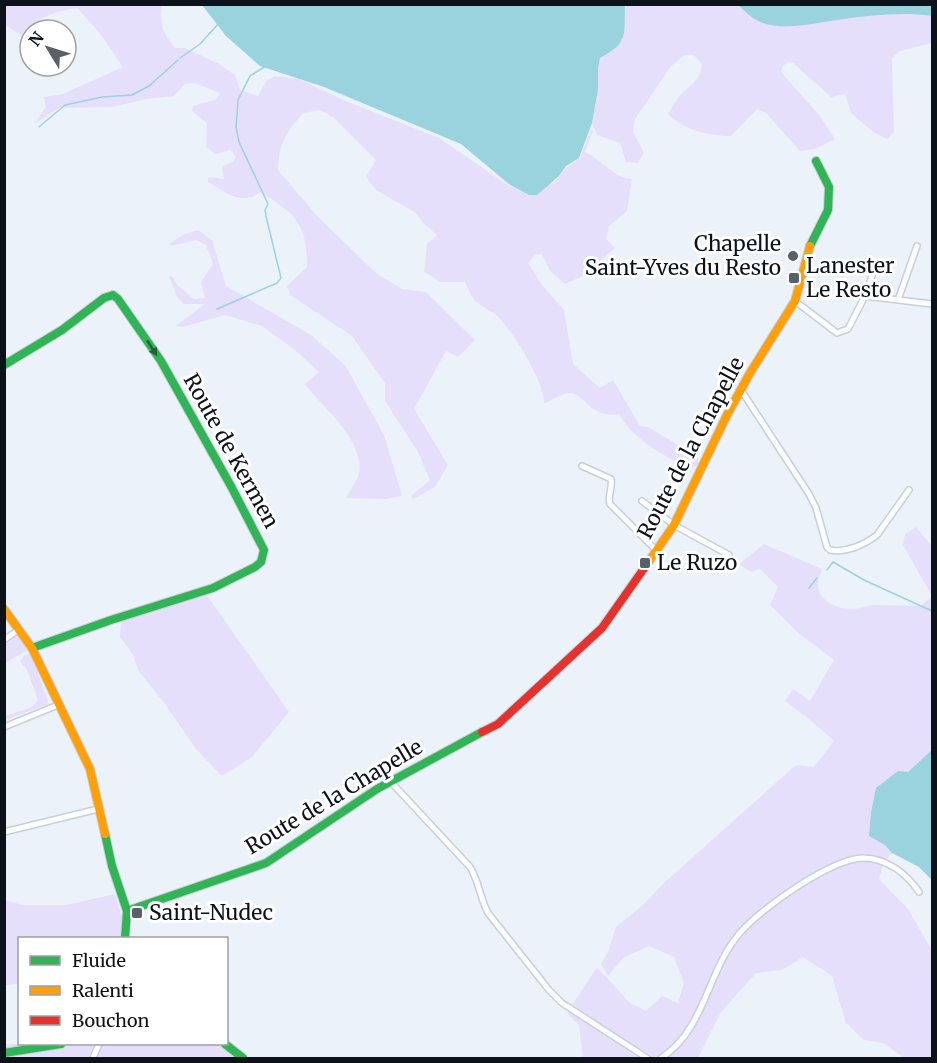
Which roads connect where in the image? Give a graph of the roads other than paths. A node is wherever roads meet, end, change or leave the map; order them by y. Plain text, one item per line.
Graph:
1 (816, 161) dead end
2 (917, 246) dead end
3 (876, 264) dead end
4 (865, 296) junction
5 (898, 300) junction
6 (795, 301) junction
7 (933, 304) edge
8 (4, 365) edge
9 (741, 390) junction
10 (582, 466) dead end
11 (909, 490) dead end
12 (642, 501) dead end
13 (674, 525) junction
14 (657, 551) junction
15 (729, 555) dead end
16 (4, 609) edge
17 (18, 630) junction
18 (4, 640) edge
19 (32, 648) junction
20 (58, 705) junction
21 (4, 727) edge
22 (391, 782) junction
23 (98, 809) junction
24 (4, 832) edge
25 (919, 892) dead end
26 (127, 910) junction
27 (125, 937) edge
28 (55, 1045) edge
29 (99, 1045) edge
30 (226, 1045) edge
31 (4, 1053) edge
32 (93, 1059) edge
33 (243, 1059) edge
34 (648, 1059) edge
35 (661, 1059) edge

1 - 6 street, Route de la Chapelle
2 - 5 street
3 - 4 street
4 - 5 street
4 - 6 street
5 - 7 street
6 - 9 street, Route de la Chapelle
8 -> 19 street, Route de Kermen
9 - 11 street
9 - 13 street, Route de la Chapelle
10 - 14 street
12 - 13 street
13 - 14 street, Route de la Chapelle
13 - 15 street
14 - 22 street, Route de la Chapelle
16 - 17 street
17 - 18 street
17 - 19 street
19 - 20 street
20 - 21 street
20 - 23 street
22 - 26 street, Route de la Chapelle
22 - 34 street
23 - 24 street
23 - 26 street
25 - 35 street
26 - 27 street
28 - 31 street
29 - 32 street
30 - 33 street

